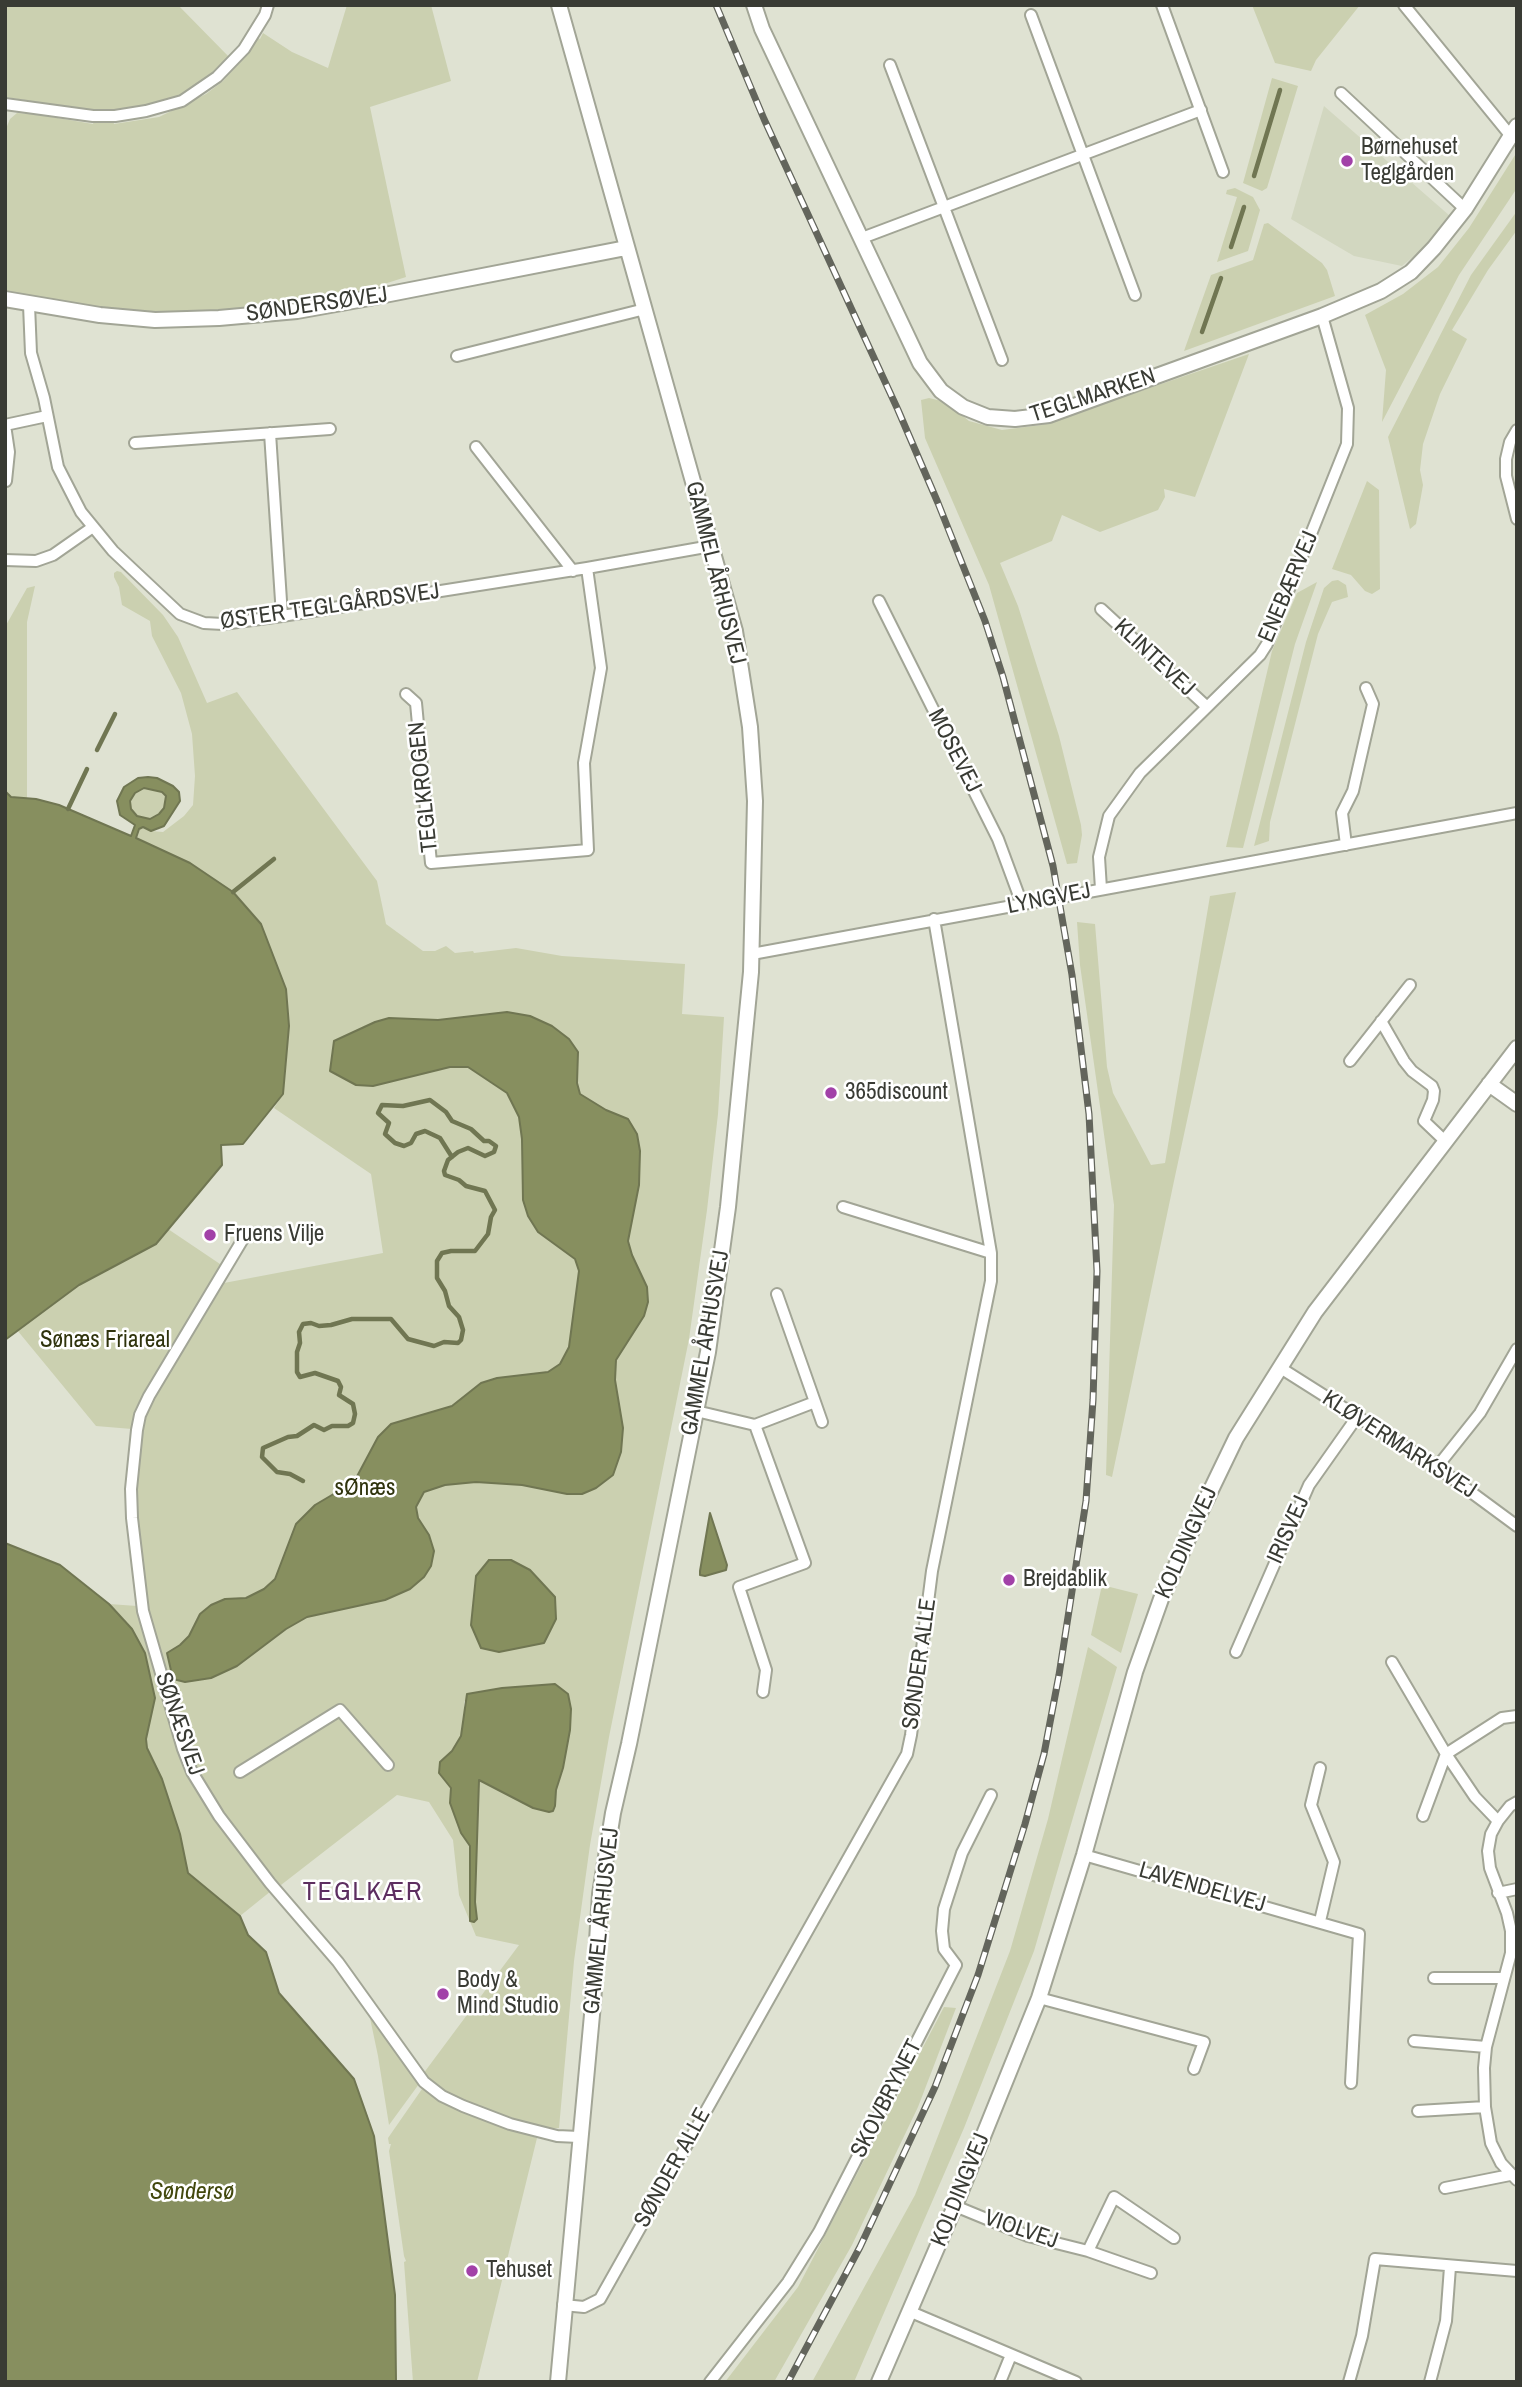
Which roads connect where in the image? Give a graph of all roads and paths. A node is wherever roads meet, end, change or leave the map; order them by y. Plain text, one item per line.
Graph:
1 (268, 5) edge
2 (559, 5) edge
3 (754, 5) edge
4 (1162, 5) edge
5 (1404, 5) edge
6 (1031, 15) dead end
7 (890, 65) dead end
8 (1341, 93) dead end
9 (5, 104) edge
10 (1201, 110) junction
11 (1514, 131) edge
12 (1083, 155) junction
13 (1223, 172) dead end
14 (944, 207) junction
15 (1465, 209) junction
16 (862, 238) junction
17 (626, 248) junction
18 (1135, 295) dead end
19 (5, 299) edge
20 (29, 305) junction
21 (645, 309) junction
22 (1322, 316) junction
23 (457, 356) dead end
24 (1002, 360) dead end
25 (47, 415) junction
26 (330, 429) dead end
27 (1517, 430) edge
28 (270, 433) junction
29 (135, 443) dead end
30 (476, 447) dead end
31 (5, 481) edge
32 (1517, 519) edge
33 (93, 527) junction
34 (711, 547) junction
35 (5, 561) edge
36 (587, 568) junction
37 (573, 571) junction
38 (879, 601) dead end
39 (1101, 609) dead end
40 (282, 616) junction
41 (1366, 688) dead end
42 (406, 694) dead end
43 (1206, 706) junction
44 (1517, 813) edge
45 (1346, 845) junction
46 (1101, 889) junction
47 (1023, 904) junction
48 (934, 919) junction
49 (752, 954) junction
50 (1410, 985) dead end
51 (1381, 1021) junction
52 (1517, 1048) edge
53 (1350, 1061) dead end
54 (1489, 1084) junction
55 (1517, 1104) edge
56 (1446, 1141) junction
57 (843, 1208) dead end
58 (243, 1238) dead end
59 (990, 1253) junction
60 (777, 1294) dead end
61 (1517, 1349) edge
62 (1514, 1362) edge
63 (1279, 1367) junction
64 (815, 1402) junction
65 (696, 1410) junction
66 (1357, 1417) junction
67 (822, 1422) dead end
68 (755, 1425) junction
69 (1437, 1467) junction
70 (1517, 1526) edge
71 (1236, 1652) dead end
72 (1392, 1662) dead end
73 (763, 1692) dead end
74 (1517, 1716) edge
75 (1446, 1754) junction
76 (388, 1765) dead end
77 (1320, 1768) dead end
78 (240, 1772) dead end
79 (991, 1796) dead end
80 (1517, 1802) edge
81 (1423, 1816) dead end
82 (1498, 1821) junction
83 (1084, 1855) junction
84 (1517, 1889) edge
85 (1498, 1893) junction
86 (1320, 1921) junction
87 (1434, 1978) dead end
88 (1504, 1978) junction
89 (1039, 1998) junction
90 (1414, 2041) dead end
91 (1486, 2047) junction
92 (1194, 2069) dead end
93 (1351, 2082) dead end
94 (1485, 2107) junction
95 (1418, 2111) dead end
96 (579, 2137) junction
97 (1513, 2178) edge
98 (1445, 2188) dead end
99 (955, 2206) junction
100 (1174, 2238) dead end
101 (1088, 2251) junction
102 (1450, 2267) junction
103 (1517, 2271) edge
104 (1150, 2273) dead end
105 (563, 2305) junction
106 (911, 2312) junction
107 (1011, 2355) junction
108 (558, 2382) edge
109 (710, 2382) edge
110 (880, 2382) edge
111 (1000, 2382) edge
112 (1076, 2382) edge
113 (1349, 2382) edge
114 (1430, 2382) edge

1 - 9 street
2 - 17 street, GAMMEL ÅRHUSVEJ
3 - 16 street, TEGLMARKEN
4 - 10 street
5 - 11 street, TEGLMARKEN
6 - 12 street
7 - 14 street
8 - 15 street
10 - 12 street
10 - 13 street
11 - 15 street, TEGLMARKEN
12 - 14 street
12 - 18 street
14 - 16 street
14 - 24 street
15 - 22 street, TEGLMARKEN
16 - 22 street, TEGLMARKEN
17 - 20 street, SØNDERSØVEJ
17 - 21 street, GAMMEL ÅRHUSVEJ
19 - 20 street, SØNDERSØVEJ
20 - 25 street, ØSTER TEGLGÅRDSVEJ
21 - 23 street
21 - 34 street, GAMMEL ÅRHUSVEJ
22 - 43 street, ENEBÆRVEJ
25 - 31 street
25 - 33 street, ØSTER TEGLGÅRDSVEJ
26 - 28 street
27 - 32 street
28 - 29 street
28 - 40 street
30 - 37 street
33 - 35 street
33 - 40 street, ØSTER TEGLGÅRDSVEJ
34 - 36 street, ØSTER TEGLGÅRDSVEJ
34 - 49 street, GAMMEL ÅRHUSVEJ
36 - 37 street, ØSTER TEGLGÅRDSVEJ
36 - 42 street, TEGLKROGEN
37 - 40 street, ØSTER TEGLGÅRDSVEJ
38 - 47 street, MOSEVEJ
39 - 43 street, KLINTEVEJ
41 - 45 street
43 - 46 street, ENEBÆRVEJ
44 - 45 street, LYNGVEJ
45 - 46 street, LYNGVEJ
46 - 47 street, LYNGVEJ
47 - 48 street, LYNGVEJ
48 - 49 street, LYNGVEJ
48 - 59 street, SØNDER ALLE
49 - 65 street, GAMMEL ÅRHUSVEJ
50 - 51 street
51 - 53 street
51 - 56 street
52 - 54 street, KOLDINGVEJ
54 - 55 street
54 - 56 street, KOLDINGVEJ
56 - 63 street, KOLDINGVEJ
57 - 59 street
58 - 96 street, SØNÆSVEJ
59 - 105 street, SØNDER ALLE
60 - 64 street
61 - 62 street
62 - 69 street
63 - 66 street, KLØVERMARKSVEJ
63 - 83 street, KOLDINGVEJ
64 - 67 street
64 - 68 street
65 - 68 street
65 - 96 street, GAMMEL ÅRHUSVEJ
66 - 69 street, KLØVERMARKSVEJ
66 - 71 street, IRISVEJ
68 - 73 street
69 - 70 street, KLØVERMARKSVEJ
72 - 75 street
74 - 75 street
75 - 81 street
75 - 82 street
76 - 78 street
77 - 86 street
79 - 109 street, SKOVBRYNET
80 - 82 street
82 - 85 street
83 - 86 street, LAVENDELVEJ
83 - 89 street, KOLDINGVEJ
84 - 85 street
85 - 88 street
86 - 93 street, LAVENDELVEJ
87 - 88 street
88 - 91 street
89 - 92 street
89 - 99 street, KOLDINGVEJ
90 - 91 street
91 - 94 street
94 - 95 street
94 - 97 street
96 - 105 street, GAMMEL ÅRHUSVEJ
97 - 98 street
99 - 101 street, VIOLVEJ
99 - 106 street, KOLDINGVEJ
100 - 101 street, VIOLVEJ
101 - 104 street, VIOLVEJ
102 - 103 street
102 - 113 street
102 - 114 street
105 - 108 street, GAMMEL ÅRHUSVEJ
106 - 107 street
106 - 110 street, KOLDINGVEJ
107 - 111 street
107 - 112 street

